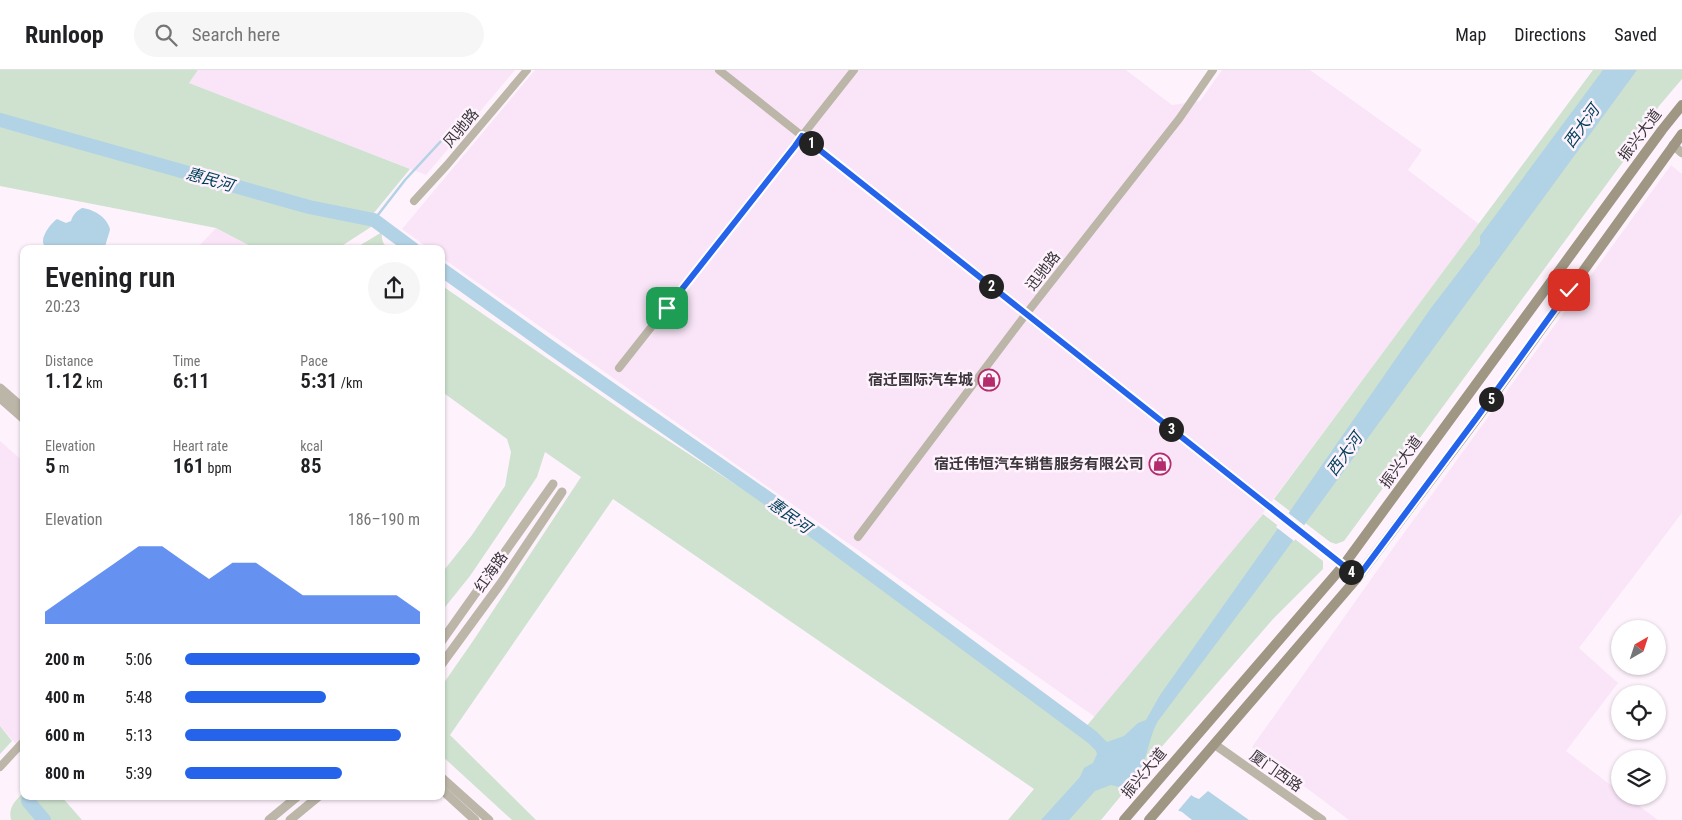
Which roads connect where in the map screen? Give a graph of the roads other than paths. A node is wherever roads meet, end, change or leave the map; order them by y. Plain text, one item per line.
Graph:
1 (527, 70) edge
2 (719, 70) edge
3 (854, 70) edge
4 (1213, 70) edge
5 (1682, 105) edge
6 (1682, 134) edge
7 (802, 136) junction
8 (1673, 145) junction
9 (1682, 153) edge
10 (414, 201) dead end
11 (1026, 314) junction
12 (619, 368) dead end
13 (0, 388) edge
14 (0, 398) edge
15 (20, 406) edge
16 (20, 415) edge
17 (553, 484) dead end
18 (562, 492) dead end
19 (858, 536) dead end
20 (1343, 566) junction
21 (1358, 577) junction
22 (445, 636) edge
23 (445, 660) edge
24 (1214, 744) junction
25 (20, 745) edge
26 (0, 767) edge
27 (445, 781) edge
28 (445, 793) edge
29 (293, 800) edge
30 (314, 800) edge
31 (269, 820) edge
32 (290, 820) edge
33 (475, 820) edge
34 (489, 820) edge
35 (1124, 820) edge
36 (1149, 820) edge
37 (1322, 820) edge

1 - 10 street, 风驰路
2 - 7 street
3 - 7 street
4 - 11 street, 迅驰路
5 - 20 main road, 振兴大道
6 - 8 main road
7 - 11 street
7 - 12 street
8 - 9 street
8 - 21 main road
11 - 19 street, 迅驰路
11 - 20 street
13 - 15 street
14 - 16 street
17 - 22 street, 红海路
18 - 23 street, 红海路
20 - 21 street
20 - 35 main road, 振兴大道
21 - 24 main road
24 - 36 main road
24 - 37 street, 厦门西路
25 - 26 street
27 - 34 street
28 - 33 street
29 - 31 street
30 - 32 street

